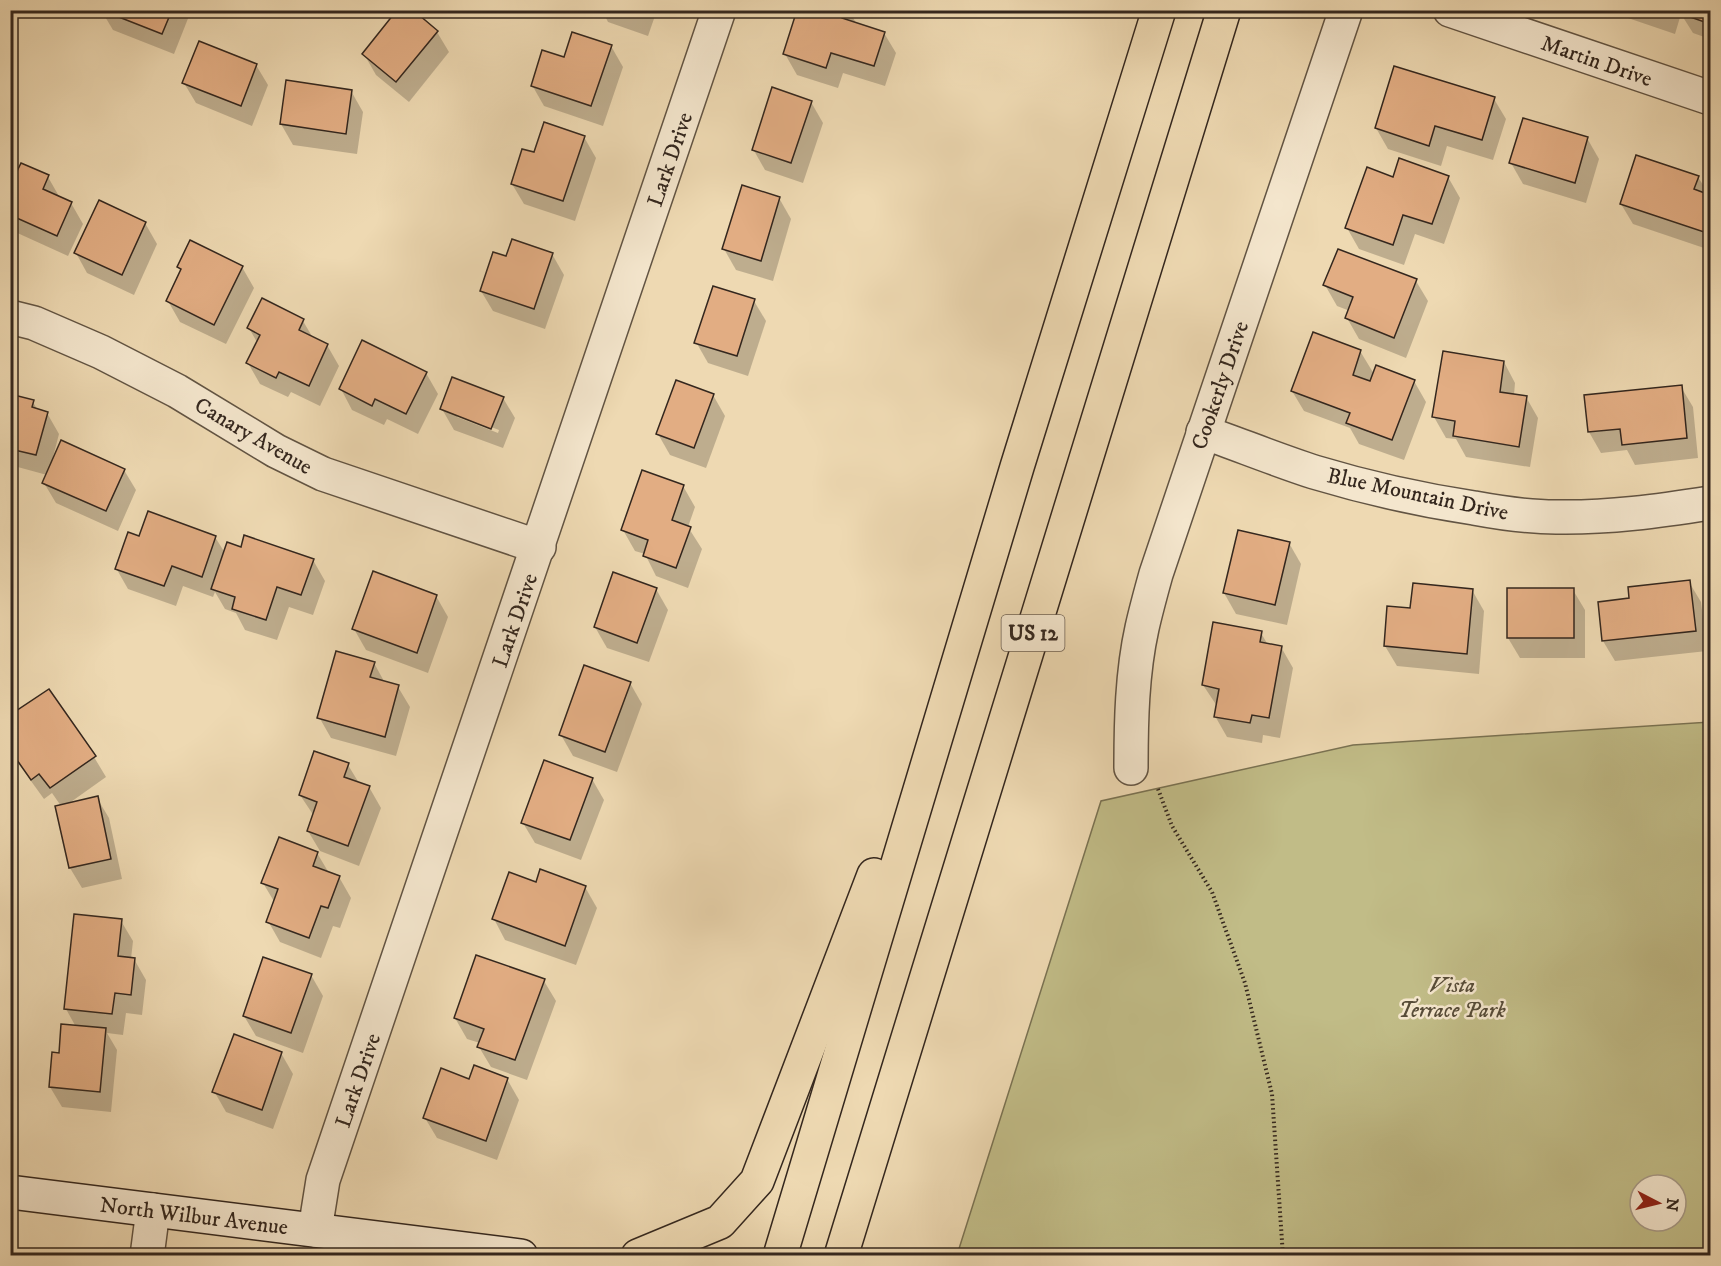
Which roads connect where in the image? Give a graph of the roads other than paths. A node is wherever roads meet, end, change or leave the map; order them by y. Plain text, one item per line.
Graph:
1 (719, 10) edge
2 (1159, 10) edge
3 (1224, 10) edge
4 (1346, 10) edge
5 (1450, 10) edge
6 (1710, 98) edge
7 (10, 317) edge
8 (1203, 432) junction
9 (1710, 503) edge
10 (539, 547) junction
11 (970, 621) junction
12 (1131, 768) dead end
13 (10, 1192) edge
14 (153, 1210) junction
15 (315, 1230) junction
16 (147, 1256) edge
17 (521, 1256) edge
18 (638, 1256) edge
19 (780, 1256) edge
20 (841, 1256) edge

1 - 10 street, Lark Drive
2 - 11 highway, US 12
3 - 20 highway, US 12
4 - 8 street, Cookerly Drive
5 - 6 street, Martin Drive
7 - 10 street, Canary Avenue
8 - 9 street, Blue Mountain Drive
8 - 12 street, Cookerly Drive
10 - 15 street, Lark Drive
11 - 18 highway
11 - 19 highway, US 12
13 - 14 street, North Wilbur Avenue
14 - 15 street, North Wilbur Avenue
14 - 16 street
15 - 17 street, North Wilbur Avenue

